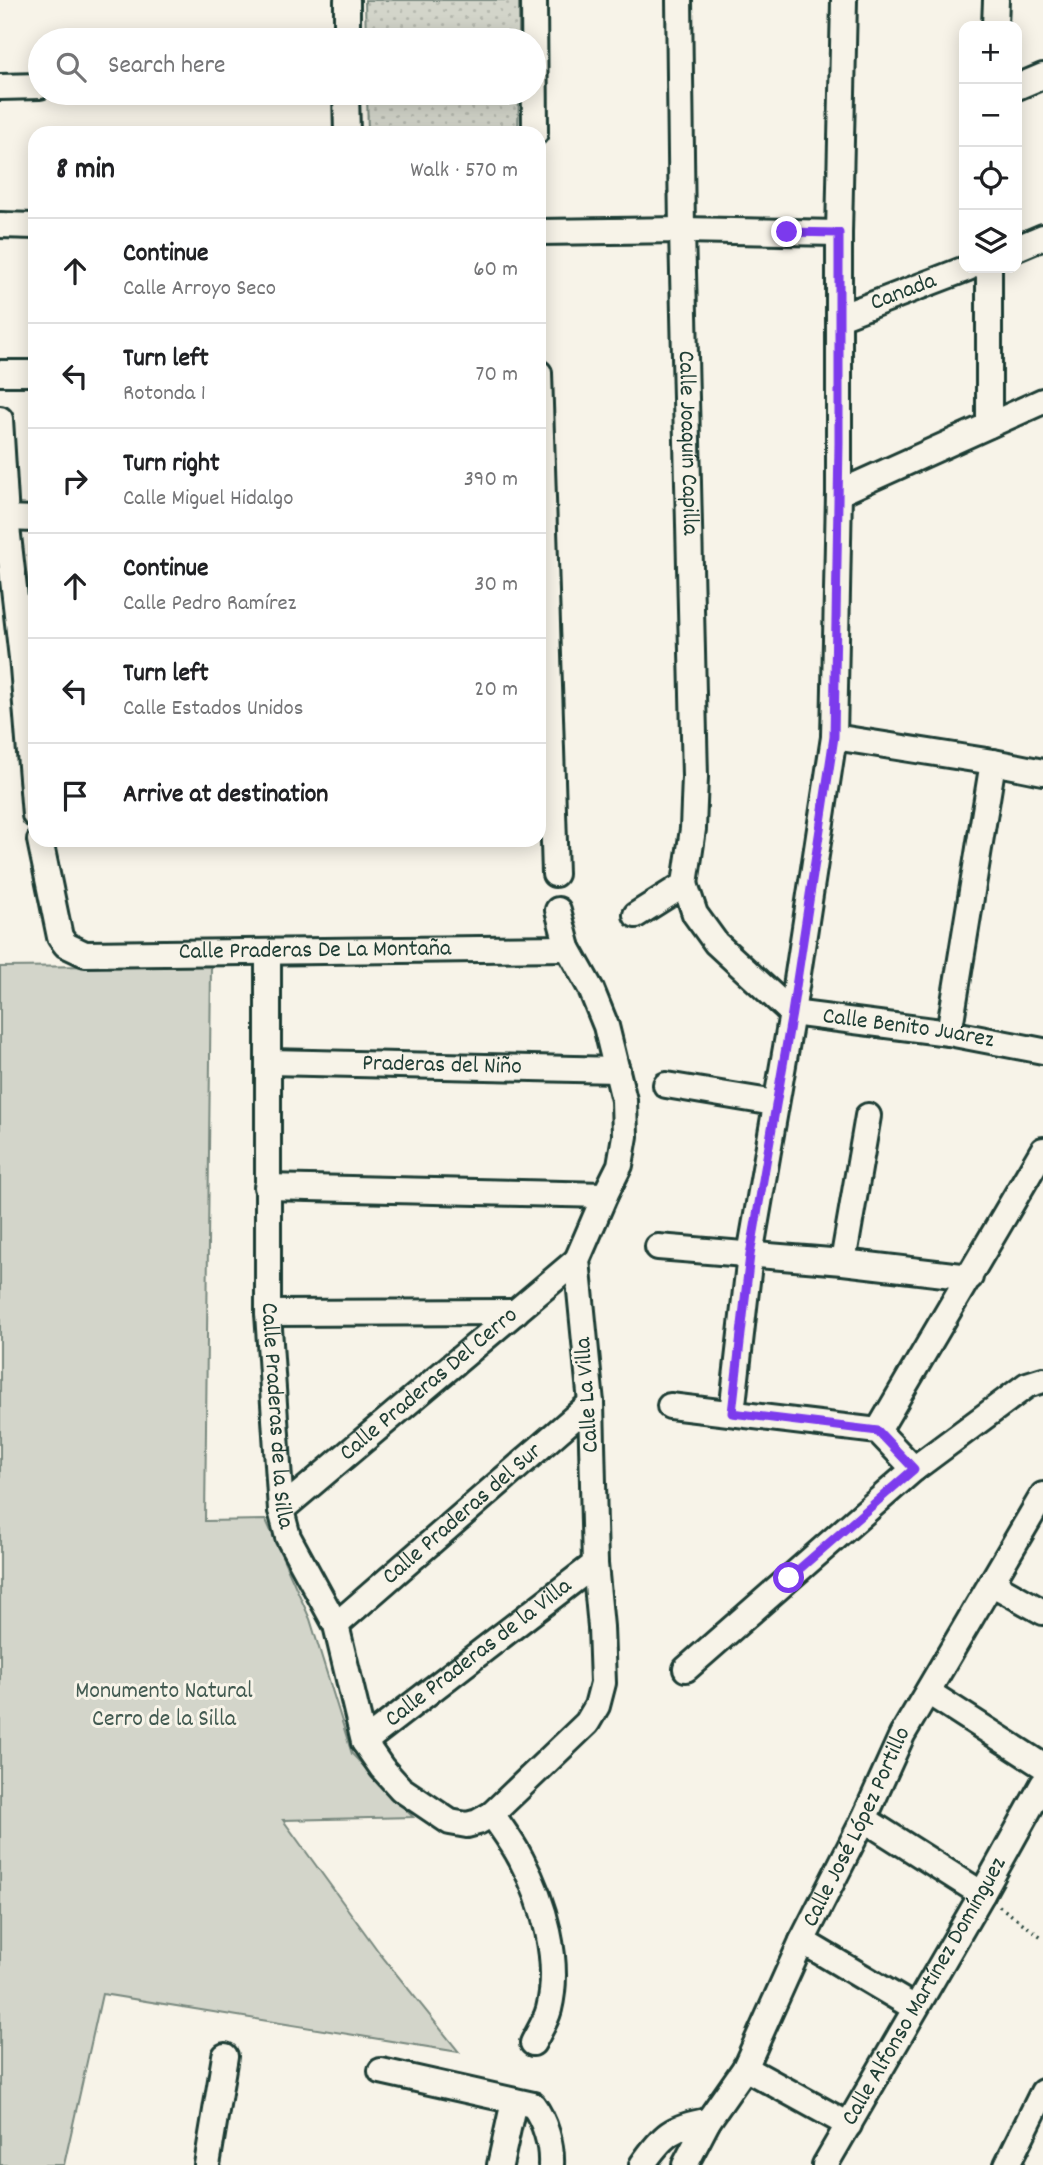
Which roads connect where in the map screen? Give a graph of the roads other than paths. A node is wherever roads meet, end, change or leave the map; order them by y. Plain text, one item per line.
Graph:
1 (347, 0) edge
2 (534, 0) edge
3 (679, 0) edge
4 (844, 0) edge
5 (996, 0) edge
6 (995, 21) edge
7 (346, 28) edge
8 (534, 28) edge
9 (1043, 76) edge
10 (1022, 85) edge
11 (28, 87) edge
12 (0, 88) edge
13 (346, 105) edge
14 (535, 105) edge
15 (347, 126) edge
16 (535, 126) edge
17 (0, 225) edge
18 (28, 226) edge
19 (682, 230) junction
20 (546, 232) edge
21 (839, 233) junction
22 (1043, 237) edge
23 (1022, 246) edge
24 (959, 271) edge
25 (989, 273) edge
26 (840, 317) junction
27 (0, 373) edge
28 (28, 373) edge
29 (1043, 401) edge
30 (0, 419) edge
31 (989, 425) junction
32 (839, 493) junction
33 (6, 518) junction
34 (28, 519) edge
35 (28, 661) edge
36 (834, 737) junction
37 (993, 762) junction
38 (1043, 772) edge
39 (546, 820) edge
40 (41, 847) edge
41 (555, 874) dead end
42 (685, 884) junction
43 (558, 909) dead end
44 (636, 915) dead end
45 (568, 948) junction
46 (268, 952) junction
47 (792, 1013) junction
48 (949, 1033) junction
49 (1043, 1051) edge
50 (269, 1062) junction
51 (617, 1070) junction
52 (666, 1084) dead end
53 (775, 1102) junction
54 (868, 1116) dead end
55 (1043, 1150) edge
56 (267, 1187) junction
57 (605, 1195) junction
58 (658, 1247) dead end
59 (750, 1255) junction
60 (577, 1260) junction
61 (843, 1262) junction
62 (970, 1277) junction
63 (516, 1312) junction
64 (268, 1313) junction
65 (1043, 1380) edge
66 (590, 1403) junction
67 (670, 1406) dead end
68 (732, 1413) junction
69 (878, 1431) junction
70 (914, 1469) junction
71 (1043, 1495) edge
72 (281, 1510) junction
73 (595, 1564) junction
74 (992, 1583) junction
75 (1043, 1612) edge
76 (336, 1625) junction
77 (686, 1670) dead end
78 (928, 1692) junction
79 (363, 1742) junction
80 (1043, 1766) edge
81 (1043, 1784) edge
82 (492, 1814) junction
83 (864, 1819) junction
84 (450, 1822) joint
85 (982, 1894) junction
86 (802, 1941) junction
87 (915, 2008) junction
88 (533, 2043) dead end
89 (225, 2056) dead end
90 (744, 2068) junction
91 (381, 2071) dead end
92 (1043, 2092) edge
93 (524, 2103) junction
94 (708, 2121) junction
95 (849, 2124) junction
96 (206, 2165) edge
97 (500, 2165) edge
98 (551, 2165) edge
99 (642, 2165) edge
100 (685, 2165) edge
101 (825, 2165) edge
102 (1007, 2165) edge

1 - 7 street
2 - 8 street
3 - 19 street, Calle Joaquín Capilla
4 - 21 street
5 - 6 street
9 - 10 street
11 - 12 street
13 - 15 street
14 - 16 street
17 - 18 street
19 - 20 street
19 - 21 street
19 - 42 street, Calle Joaquín Capilla
21 - 26 street
22 - 23 street
24 - 26 street, Canada
25 - 31 street
26 - 32 street
27 - 28 street
29 - 31 street
30 - 33 street
31 - 32 street
32 - 36 street
33 - 34 street
33 - 35 street
36 - 37 street
36 - 47 street
37 - 38 street
37 - 48 street
39 - 41 street
40 - 46 street, Calle Praderas De La Montaña
42 - 44 street
42 - 47 street, Calle Benito Juárez
43 - 45 street, Calle La Villa
45 - 46 street, Calle Praderas De La Montaña
45 - 51 street, Calle La Villa
46 - 50 street, Calle Praderas de la Silla
47 - 48 street, Calle Benito Juárez
47 - 53 street
48 - 49 street, Calle Benito Juárez
50 - 51 street, Praderas del Niño
50 - 56 street, Calle Praderas de la Silla
51 - 57 street, Calle La Villa
52 - 53 street
53 - 59 street
54 - 61 street
55 - 62 street
56 - 57 street
56 - 64 street, Calle Praderas de la Silla
57 - 60 street, Calle La Villa
58 - 59 street
59 - 61 street
59 - 68 street
60 - 63 street, Calle Praderas Del Cerro
60 - 66 street, Calle La Villa
61 - 62 street
62 - 69 street
63 - 64 street
63 - 72 street, Calle Praderas Del Cerro
64 - 72 street, Calle Praderas de la Silla
65 - 70 street
66 - 73 street, Calle La Villa
66 - 76 street, Calle Praderas del Sur
67 - 68 street
68 - 69 street
69 - 70 street
70 - 77 street
71 - 74 street, Calle José López Portillo
72 - 76 street, Calle Praderas de la Silla
73 - 79 street, Calle Praderas de la Villa
73 - 82 street, Calle La Villa
74 - 75 street
74 - 78 street, Calle José López Portillo
76 - 79 street, Calle Praderas de la Silla
78 - 80 street
78 - 83 street, Calle José López Portillo
79 - 84 street, Calle Praderas de la Silla
81 - 85 street, Calle Alfonso Martínez Domínguez
82 - 84 street, Calle La Villa
82 - 88 street
83 - 85 street
83 - 86 street, Calle José López Portillo
85 - 87 street, Calle Alfonso Martínez Domínguez
86 - 87 street
86 - 90 street, Calle José López Portillo
87 - 95 street, Calle Alfonso Martínez Domínguez
89 - 96 street
90 - 94 street, Calle José López Portillo
90 - 95 street
91 - 93 street
92 - 102 street
93 - 97 street
93 - 98 street
94 - 99 street
94 - 100 street, Calle José López Portillo
95 - 101 street, Calle Alfonso Martínez Domínguez

